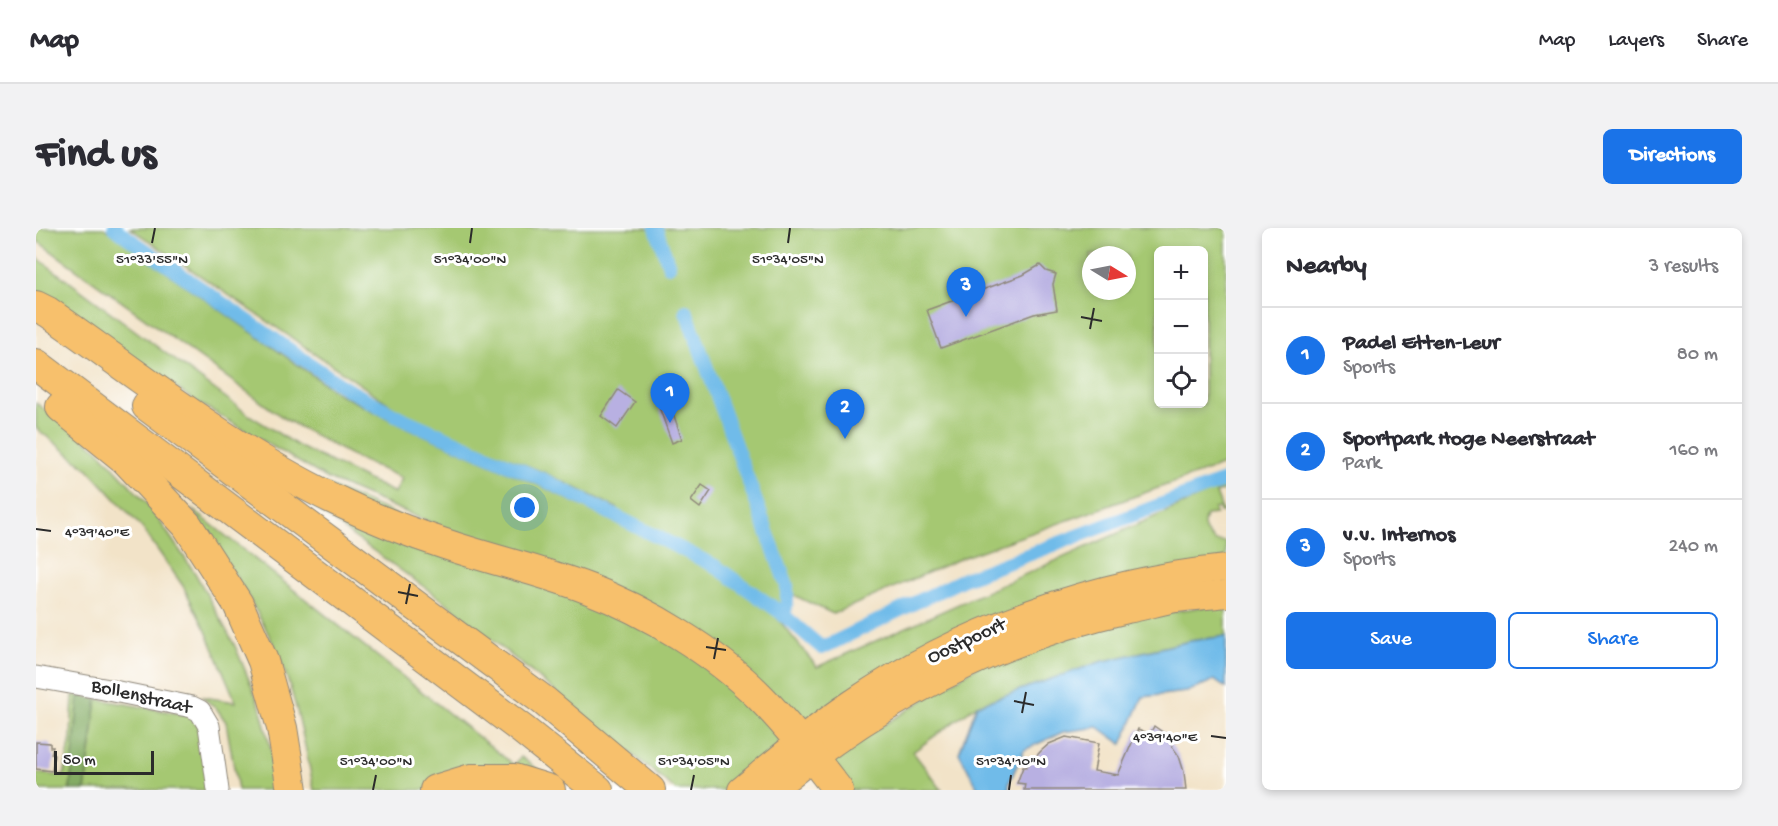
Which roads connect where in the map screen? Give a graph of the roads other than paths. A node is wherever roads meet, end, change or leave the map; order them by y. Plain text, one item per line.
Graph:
1 (36, 306) edge
2 (36, 323) edge
3 (36, 364) edge
4 (36, 386) edge
5 (1226, 568) edge
6 (1226, 594) edge
7 (36, 677) edge
8 (806, 749) junction
9 (218, 790) edge
10 (292, 790) edge
11 (435, 790) edge
12 (550, 790) edge
13 (598, 790) edge
14 (650, 790) edge
15 (741, 790) edge
16 (772, 790) edge
17 (838, 790) edge

1 - 8 highway
2 - 14 highway
3 - 13 highway
4 - 10 highway
5 - 8 main road, Oostpoort
6 - 8 main road, Oostpoort
7 - 9 street, Bollenstraat
8 - 15 main road, Oostpoort
8 - 16 main road, Oostpoort
8 - 17 highway
11 - 12 highway

